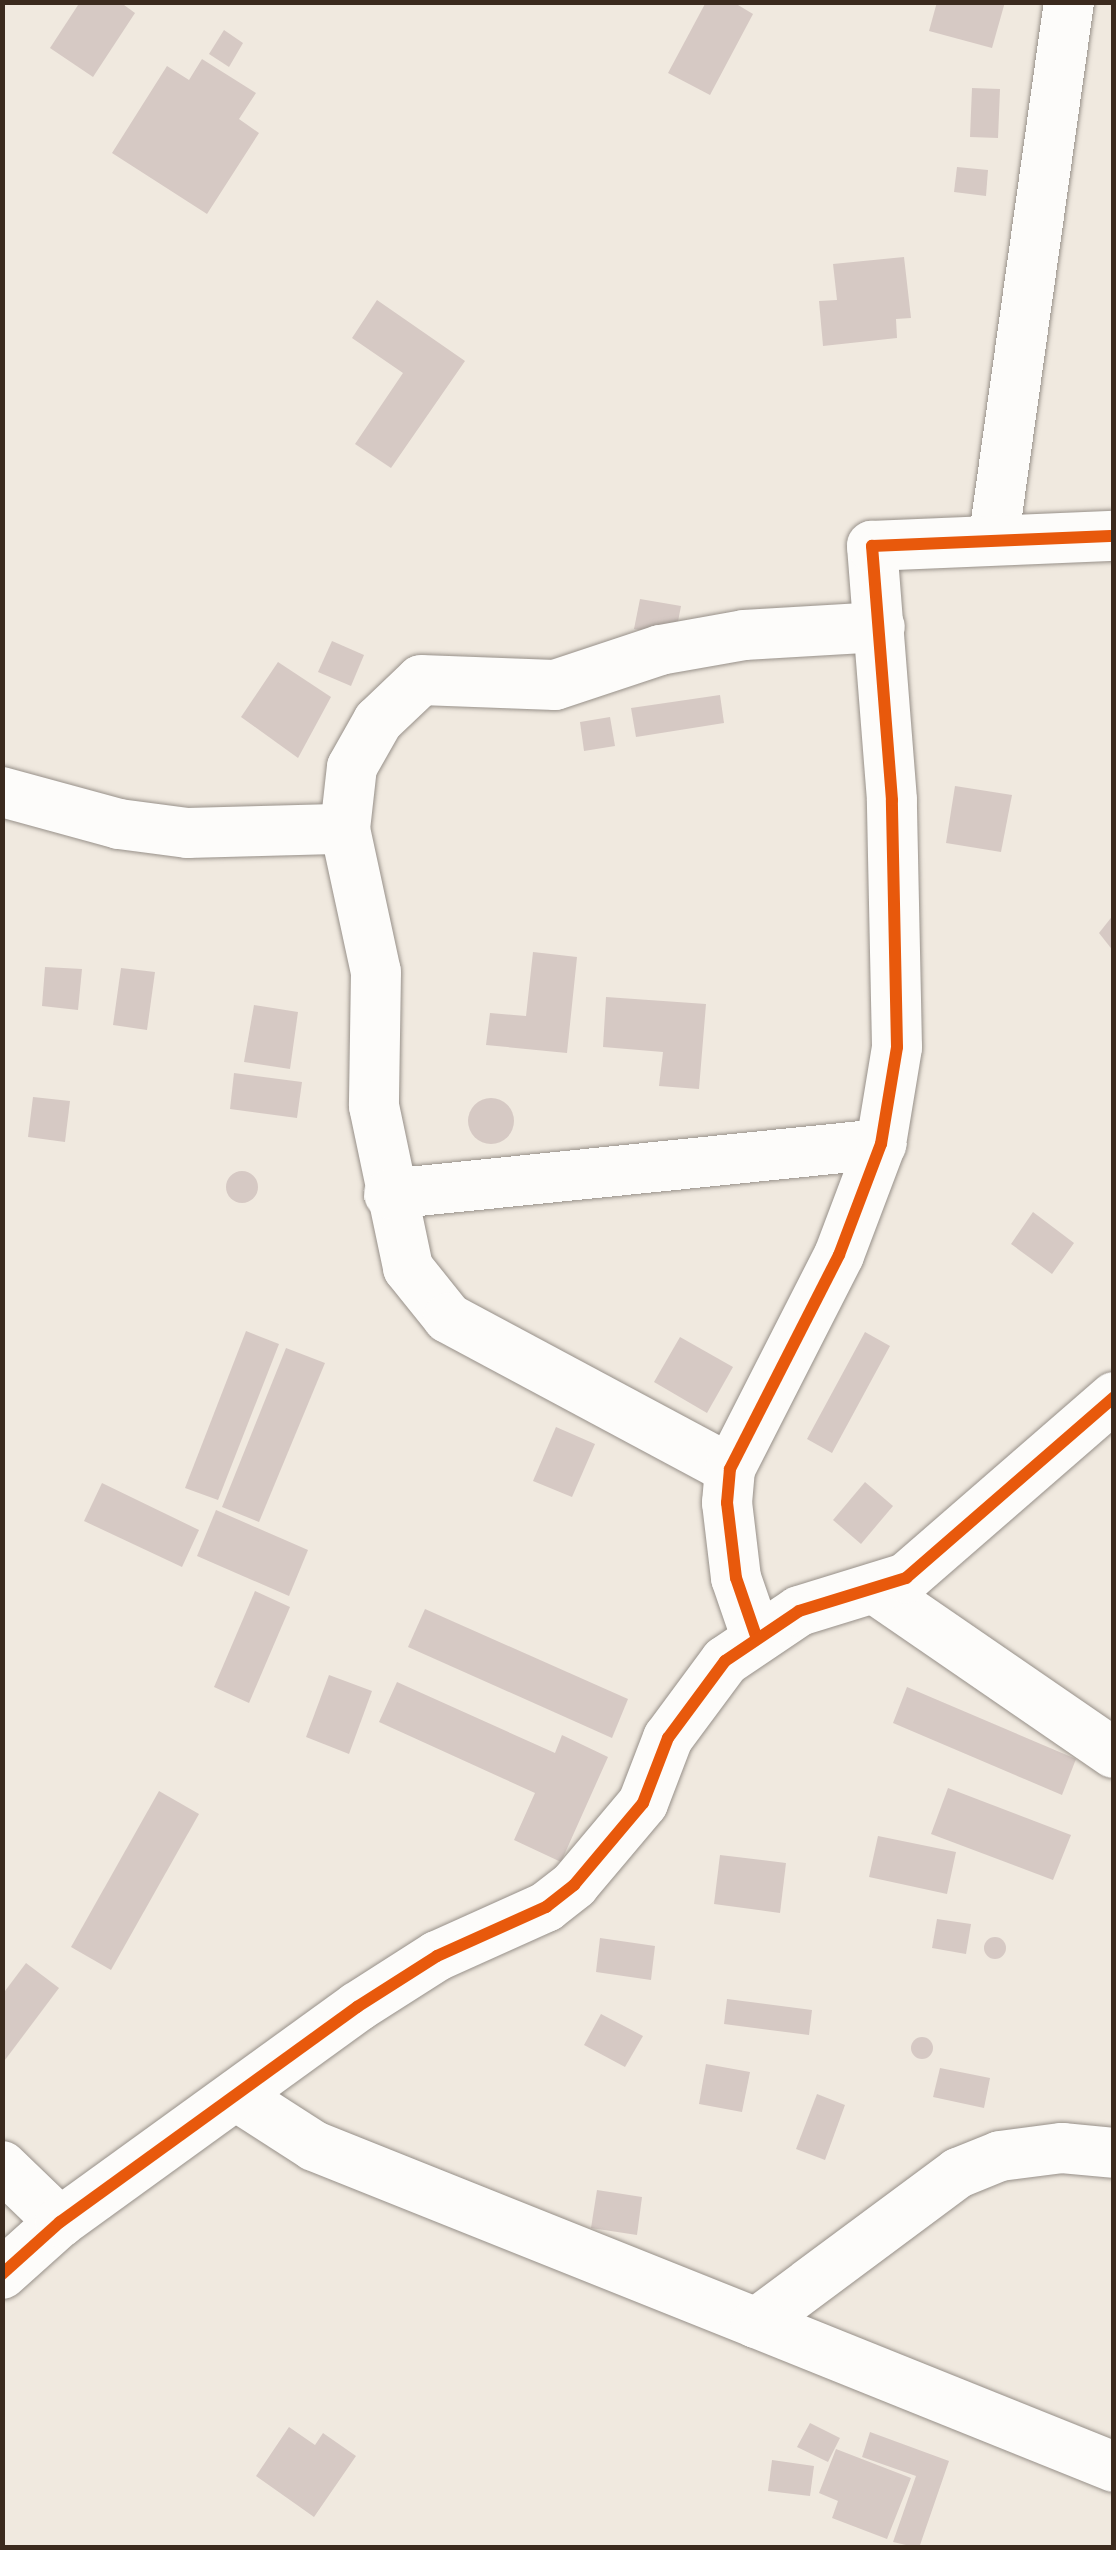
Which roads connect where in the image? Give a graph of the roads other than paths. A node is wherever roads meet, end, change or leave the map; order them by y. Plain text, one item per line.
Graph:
1 (1069, 2) edge
2 (994, 536) junction
3 (1114, 536) edge
4 (880, 627) junction
5 (2, 792) edge
6 (345, 829) junction
7 (881, 1144) junction
8 (389, 1194) junction
9 (1114, 1397) edge
10 (730, 1469) junction
11 (878, 1591) junction
12 (756, 1636) junction
13 (1114, 1753) edge
14 (238, 2097) junction
15 (1114, 2153) edge
16 (2, 2166) edge
17 (60, 2222) junction
18 (2, 2274) edge
19 (756, 2322) junction
20 (1114, 2467) edge

1 - 2 street
2 - 3 street
2 - 4 street
4 - 6 street
4 - 7 street
5 - 6 street
6 - 8 street
7 - 8 street
7 - 10 street
8 - 10 street
9 - 11 street
10 - 12 street
11 - 12 street
11 - 13 street
12 - 14 street
14 - 17 street
14 - 19 street
15 - 19 street
16 - 17 street
17 - 18 street
19 - 20 street

